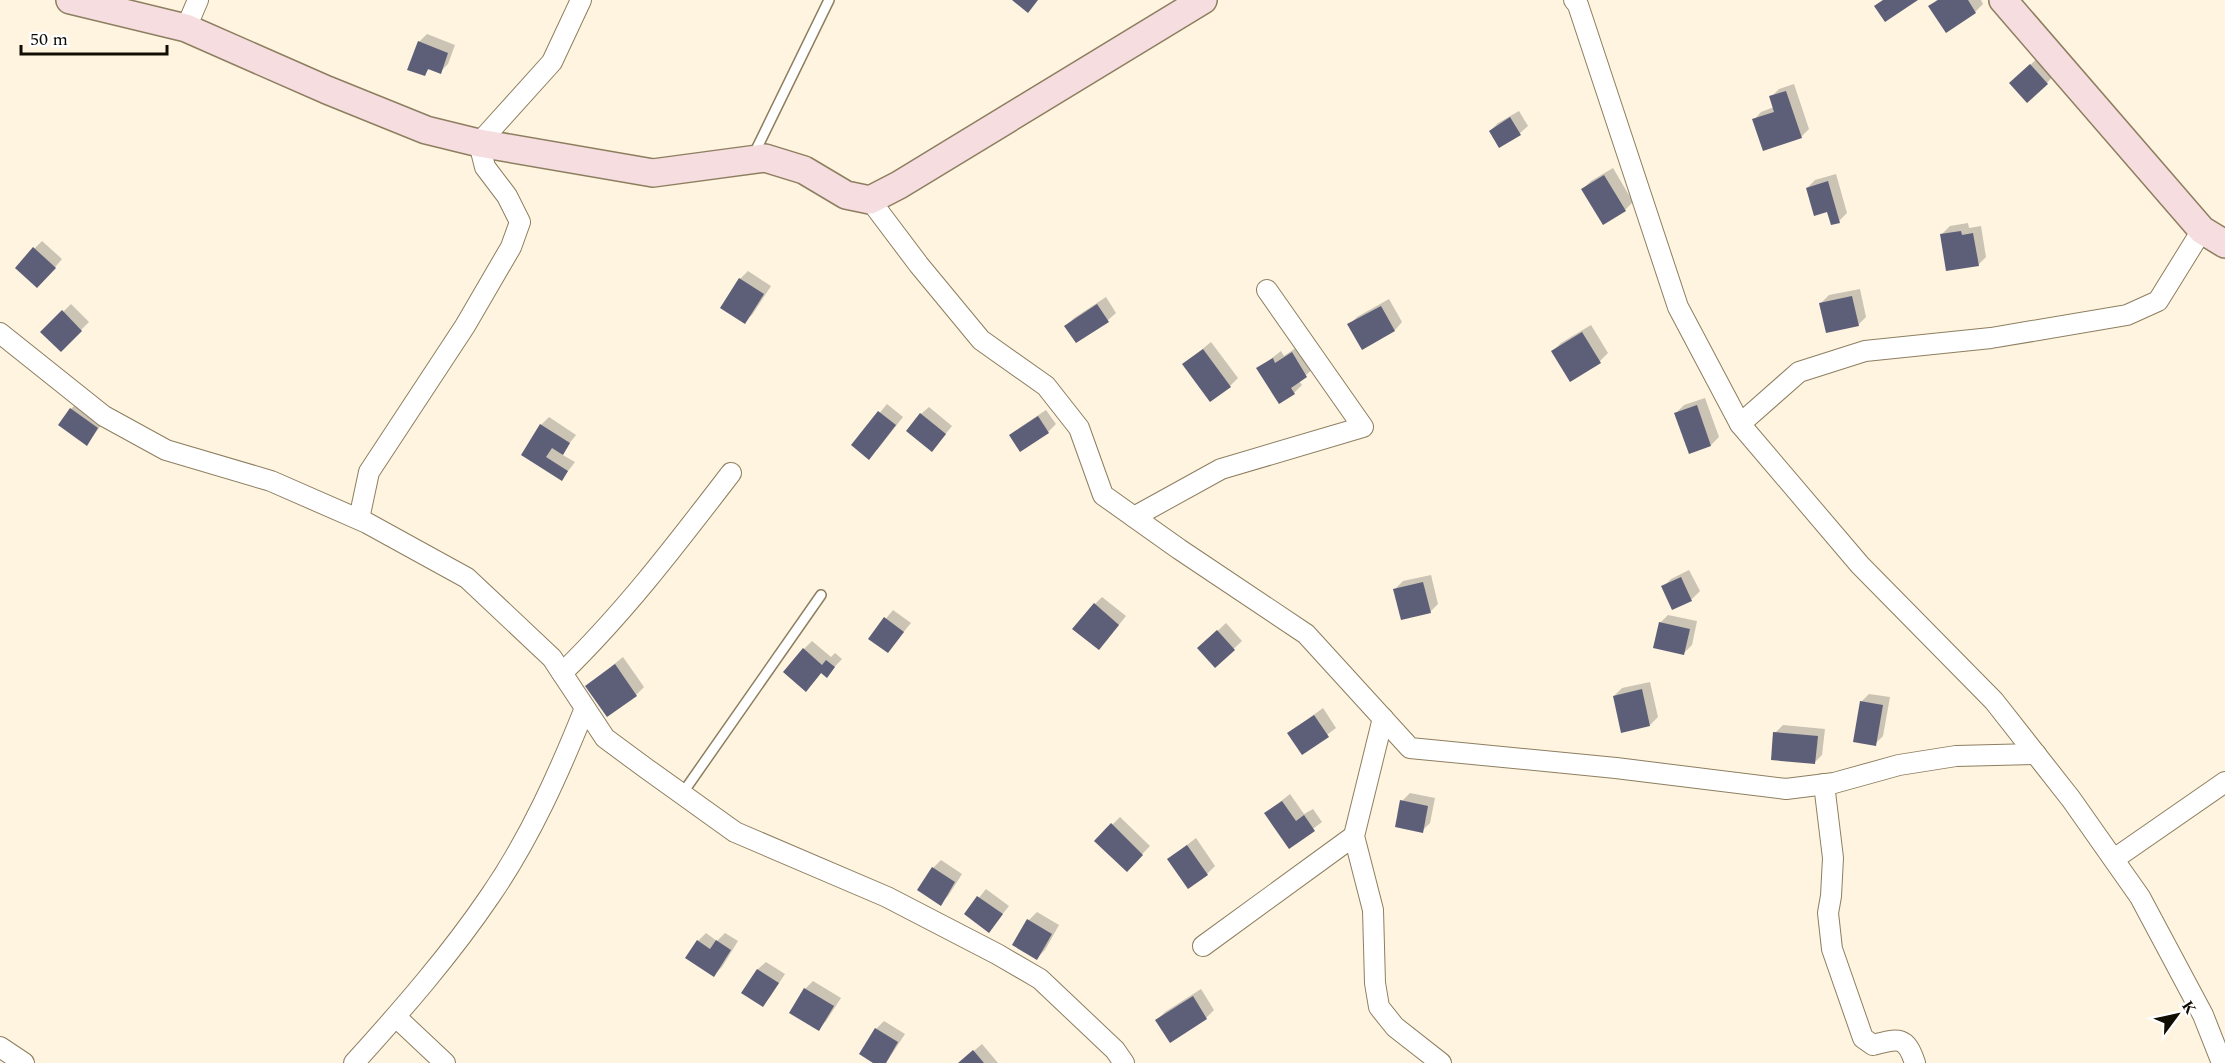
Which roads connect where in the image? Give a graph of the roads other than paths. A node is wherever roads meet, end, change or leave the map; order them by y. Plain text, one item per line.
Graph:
1 (70, 0) edge
2 (198, 0) edge
3 (581, 0) edge
4 (829, 0) edge
5 (1203, 0) edge
6 (1574, 0) edge
7 (2003, 0) edge
8 (186, 28) junction
9 (479, 143) junction
10 (751, 160) junction
11 (870, 200) junction
12 (2214, 237) edge
13 (1267, 290) dead end
14 (0, 333) edge
15 (1740, 424) junction
16 (731, 472) dead end
17 (1134, 517) junction
18 (359, 519) junction
19 (821, 595) dead end
20 (562, 673) junction
21 (585, 708) junction
22 (1383, 718) junction
23 (2036, 754) junction
24 (2225, 782) edge
25 (1824, 784) junction
26 (682, 794) junction
27 (1354, 836) junction
28 (2114, 859) junction
29 (1203, 946) dead end
30 (396, 1017) junction
31 (0, 1047) edge
32 (24, 1063) edge
33 (354, 1063) edge
34 (445, 1063) edge
35 (1124, 1063) edge
36 (1441, 1063) edge
37 (1915, 1063) edge
38 (2222, 1063) edge

1 - 8 street
2 - 8 street
3 - 9 street
4 - 10 lane
5 - 11 street
6 - 15 street
7 - 12 street
8 - 9 street
9 - 10 street
9 - 18 street
10 - 11 street
11 - 17 street
12 - 15 street
13 - 17 street
14 - 18 street
15 - 23 street
16 - 20 street
17 - 22 street
18 - 20 street
19 - 26 lane
20 - 21 street
21 - 26 street
21 - 30 street
22 - 25 street
22 - 27 street
23 - 25 street
23 - 28 street
24 - 28 street
25 - 37 street
26 - 35 street
27 - 29 street
27 - 36 street
28 - 38 street
30 - 33 street
30 - 34 street
31 - 32 street

